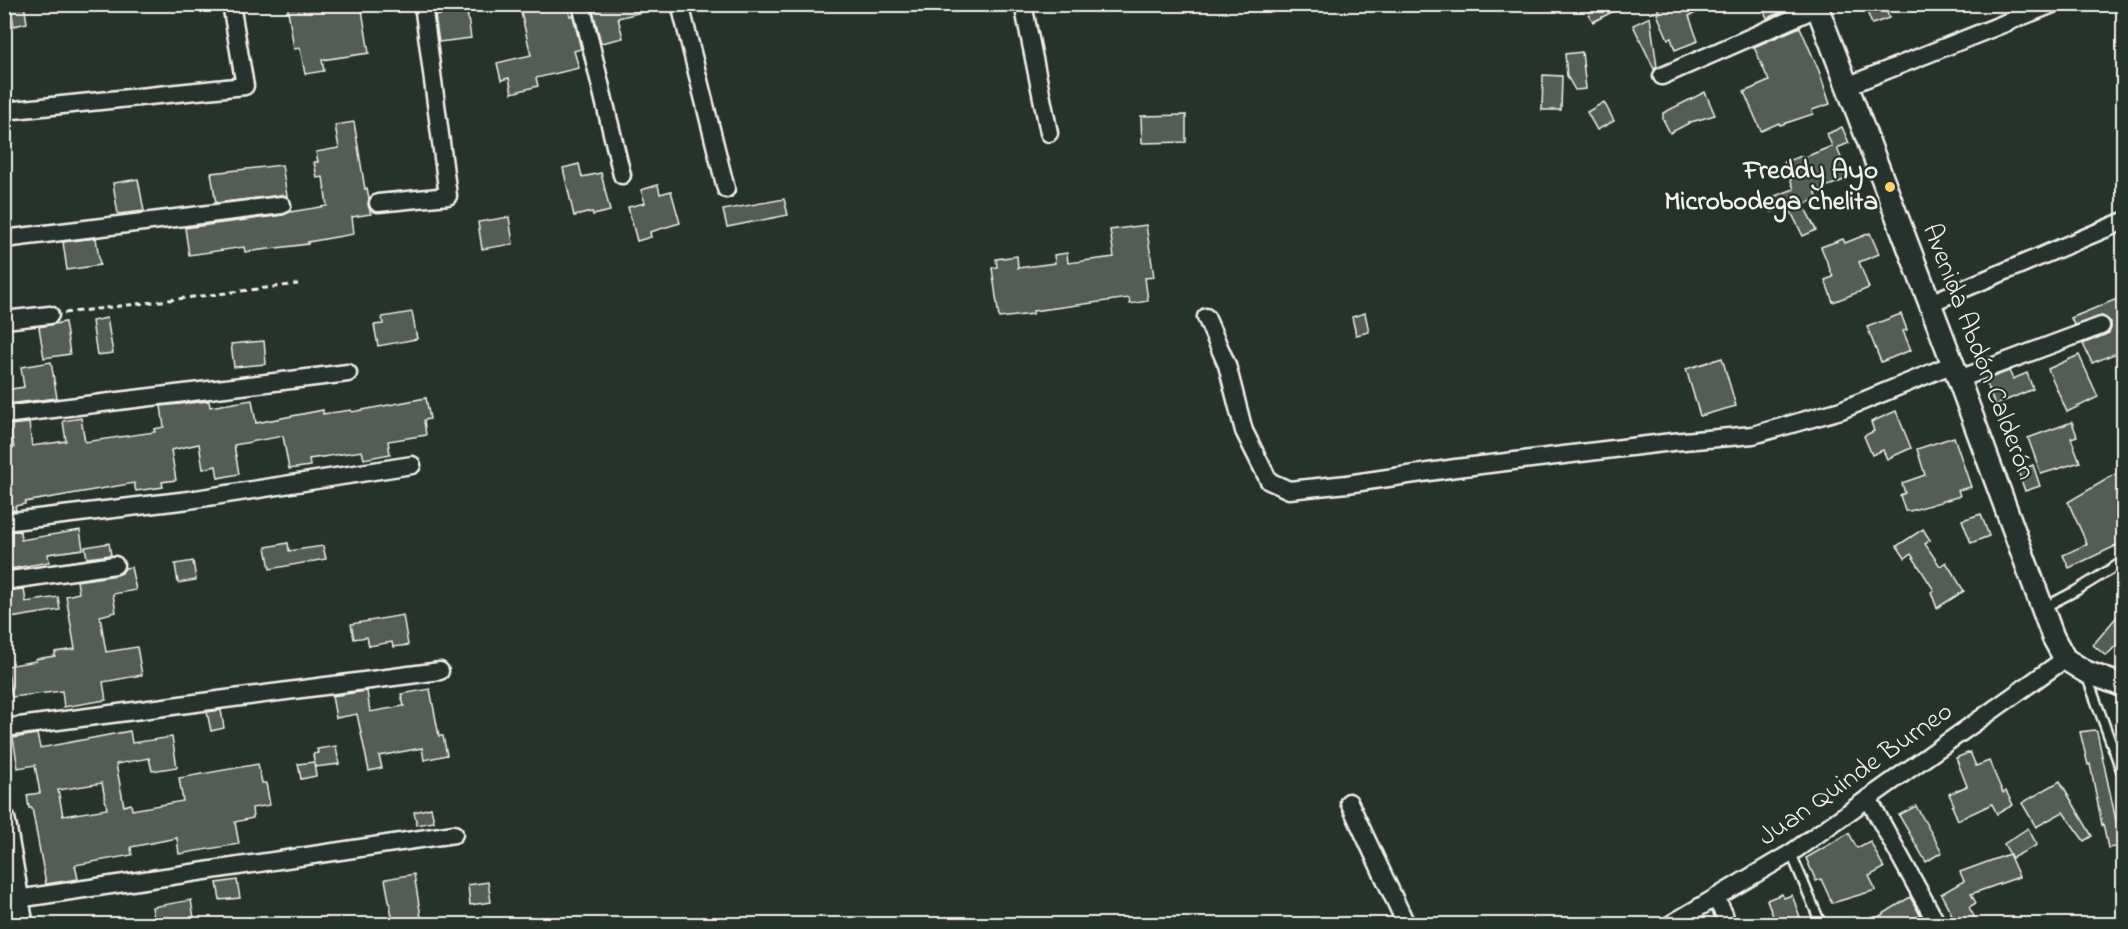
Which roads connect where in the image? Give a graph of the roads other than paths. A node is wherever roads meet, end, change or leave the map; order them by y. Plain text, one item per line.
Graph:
1 (231, 4) edge
2 (423, 4) edge
3 (581, 4) edge
4 (680, 4) edge
5 (1023, 4) edge
6 (2053, 4) edge
7 (1817, 6) edge
8 (1662, 76) dead end
9 (1847, 86) junction
10 (4, 111) edge
11 (1049, 133) dead end
12 (622, 175) dead end
13 (726, 189) dead end
14 (378, 203) dead end
15 (282, 205) dead end
16 (2124, 221) edge
17 (4, 239) edge
18 (1930, 303) junction
19 (50, 315) road end
20 (1206, 317) dead end
21 (4, 320) edge
22 (2101, 326) dead end
23 (1956, 372) junction
24 (348, 374) dead end
25 (4, 415) edge
26 (412, 465) dead end
27 (4, 522) edge
28 (2124, 561) edge
29 (115, 565) dead end
30 (4, 581) edge
31 (2043, 608) junction
32 (2065, 659) junction
33 (440, 671) dead end
34 (2086, 672) junction
35 (2124, 686) edge
36 (4, 728) edge
37 (2124, 778) edge
38 (1868, 798) junction
39 (1349, 802) dead end
40 (4, 820) edge
41 (454, 834) dead end
42 (1791, 853) junction
43 (17, 899) junction
44 (1716, 899) junction
45 (22, 924) edge
46 (1406, 924) edge
47 (1671, 924) edge
48 (1726, 924) edge
49 (1821, 924) edge
50 (1937, 924) edge

1 - 10 street
2 - 14 street
3 - 12 street
4 - 13 street
5 - 11 street
6 - 9 street
7 - 8 street
7 - 9 street, Avenida Abdón Calderón
9 - 18 street, Avenida Abdón Calderón
15 - 17 street
16 - 18 street
18 - 23 street, Avenida Abdón Calderón
19 - 21 street
20 - 23 street
22 - 23 street
23 - 31 street, Avenida Abdón Calderón
24 - 25 street
26 - 27 street
28 - 31 lane
29 - 30 street
31 - 32 street, Avenida Abdón Calderón
32 - 34 street
32 - 38 street, Juan Quinde Burneo
33 - 36 street
34 - 35 street
34 - 37 lane
38 - 42 street, Juan Quinde Burneo
38 - 50 street
39 - 46 street
40 - 43 street
41 - 43 street
42 - 44 street, Juan Quinde Burneo
42 - 49 lane
43 - 45 street
44 - 47 street, Juan Quinde Burneo
44 - 48 street

